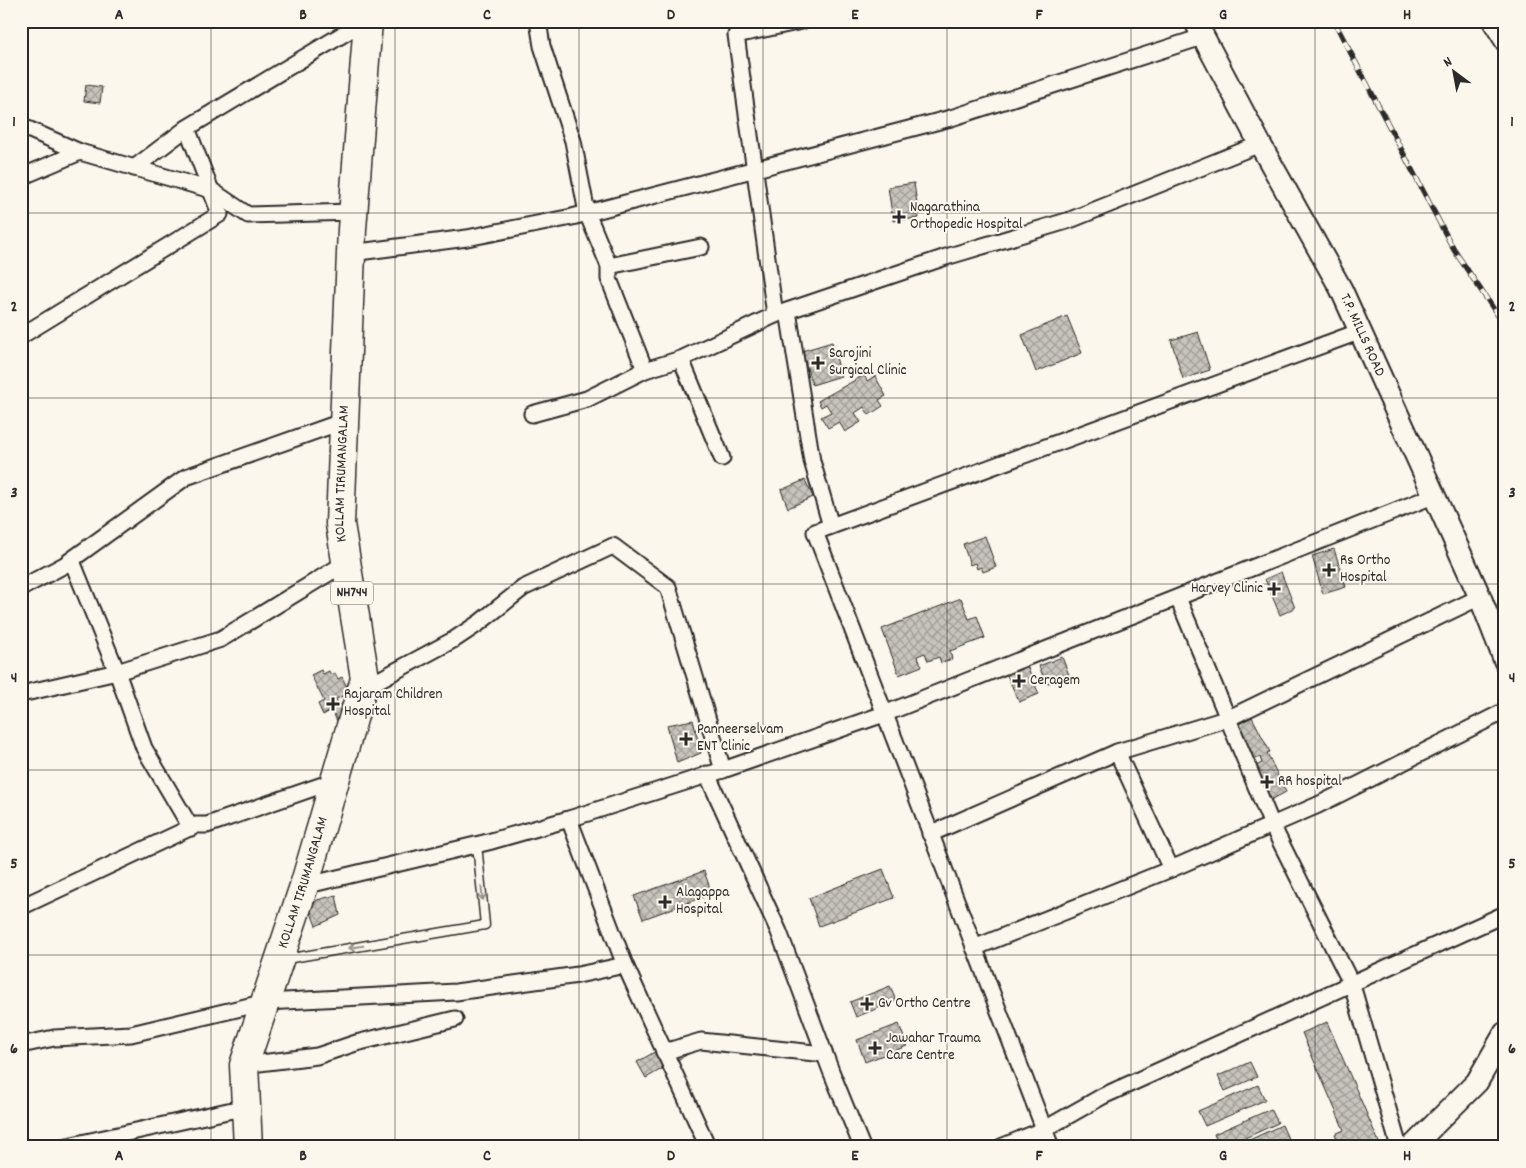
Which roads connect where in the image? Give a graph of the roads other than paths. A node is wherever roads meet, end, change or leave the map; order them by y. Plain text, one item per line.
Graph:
1 (367, 21) edge
2 (538, 21) edge
3 (802, 21) edge
4 (1490, 21) edge
5 (736, 28) edge
6 (1199, 29) edge
7 (1505, 44) edge
8 (21, 126) edge
9 (187, 128) junction
10 (1260, 144) junction
11 (80, 152) junction
12 (134, 168) junction
13 (753, 168) junction
14 (21, 177) edge
15 (211, 190) junction
16 (353, 212) junction
17 (587, 213) junction
18 (701, 247) dead end
19 (351, 253) junction
20 (609, 266) junction
21 (782, 313) junction
22 (1361, 331) junction
23 (21, 336) edge
24 (681, 359) junction
25 (644, 370) junction
26 (532, 414) dead end
27 (344, 421) junction
28 (722, 458) dead end
29 (1433, 496) junction
30 (831, 526) junction
31 (346, 562) junction
32 (67, 563) junction
33 (21, 588) edge
34 (1178, 598) junction
35 (1480, 598) junction
36 (1505, 661) edge
37 (117, 672) junction
38 (362, 688) junction
39 (21, 694) edge
40 (1505, 711) edge
41 (884, 714) junction
42 (1229, 718) junction
43 (1117, 752) junction
44 (723, 770) junction
45 (707, 774) junction
46 (334, 781) junction
47 (569, 819) junction
48 (1272, 825) junction
49 (191, 828) junction
50 (930, 834) junction
51 (477, 844) junction
52 (1171, 869) junction
53 (304, 886) junction
54 (21, 907) edge
55 (1505, 914) edge
56 (974, 948) junction
57 (280, 960) junction
58 (625, 965) junction
59 (1352, 985) junction
60 (266, 1002) junction
61 (455, 1019) dead end
62 (1505, 1033) edge
63 (21, 1045) edge
64 (664, 1052) junction
65 (824, 1054) junction
66 (244, 1065) junction
67 (246, 1107) junction
68 (1043, 1130) junction
69 (63, 1147) edge
70 (248, 1147) edge
71 (708, 1147) edge
72 (862, 1147) edge
73 (1002, 1147) edge
74 (1051, 1147) edge
75 (1399, 1147) edge
76 (1412, 1147) edge

1 - 9 street
1 - 16 highway, KOLLAM TIRUMANGALAM / NH744
2 - 17 street
3 - 5 street
4 - 7 street
5 - 13 street
6 - 10 main road, T.P. MILLS ROAD
6 - 13 street
8 - 11 street
9 - 12 street
9 - 15 street
10 - 21 street
10 - 22 main road, T.P. MILLS ROAD
11 - 12 street
11 - 14 street
12 - 15 street
13 - 17 street
13 - 21 street
15 - 16 street
15 - 23 street
16 - 19 highway, KOLLAM TIRUMANGALAM / NH744
17 - 19 street
17 - 20 street
18 - 20 street
19 - 27 highway, KOLLAM TIRUMANGALAM / NH744
20 - 25 street
21 - 24 street
21 - 30 street
22 - 29 main road, T.P. MILLS ROAD
22 - 30 street
24 - 25 street
24 - 28 street
25 - 26 street
27 - 31 highway, KOLLAM TIRUMANGALAM / NH744
27 - 32 street
29 - 34 street
29 - 35 main road, T.P. MILLS ROAD
30 - 41 street
31 - 37 street
31 - 38 highway, KOLLAM TIRUMANGALAM / NH744
32 - 33 street
32 - 37 street
34 - 41 street
34 - 42 street
35 - 36 main road, T.P. MILLS ROAD
35 - 42 street
37 - 39 street
37 - 49 street
38 - 44 street
38 - 46 highway, KOLLAM TIRUMANGALAM / NH744
40 - 48 street
41 - 44 street
41 - 50 street
42 - 43 street
42 - 48 street
43 - 50 street
43 - 52 street
44 - 45 street
45 - 47 street
45 - 65 street
46 - 49 street
46 - 53 highway, KOLLAM TIRUMANGALAM / NH744
47 - 51 street
47 - 58 street
48 - 52 street
48 - 59 street
49 - 54 street
50 - 56 street
51 - 53 street
51 -> 57 lane
52 - 56 street
53 - 57 highway, KOLLAM TIRUMANGALAM / NH744
55 - 59 street
56 - 68 street
57 - 60 highway, KOLLAM TIRUMANGALAM / NH744
58 - 60 street
58 - 64 street
59 - 68 street
59 - 75 street
60 - 63 street
60 - 66 highway, KOLLAM TIRUMANGALAM / NH744
61 - 66 street
62 - 76 main road
64 - 65 street
64 - 71 street
65 - 72 street
66 - 67 highway, KOLLAM TIRUMANGALAM / NH744
67 - 69 street
67 - 70 highway, KOLLAM TIRUMANGALAM / NH744
68 - 73 street
68 - 74 street

